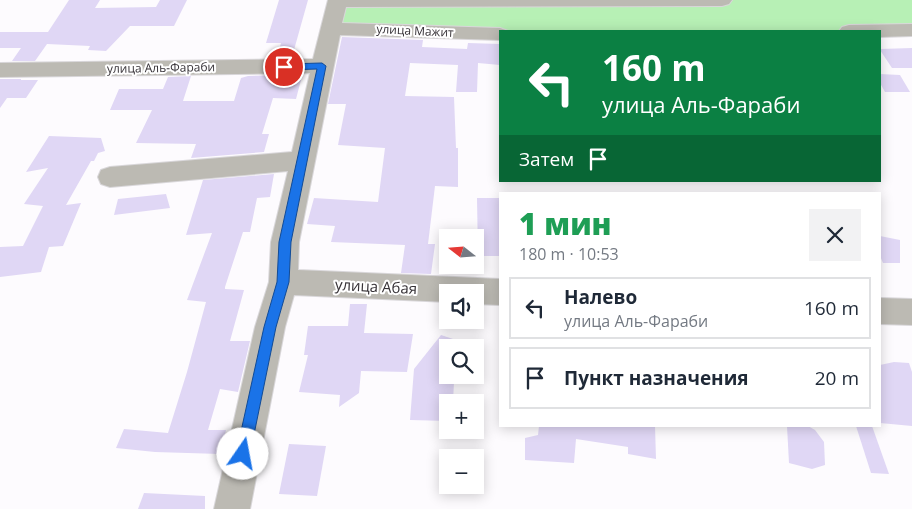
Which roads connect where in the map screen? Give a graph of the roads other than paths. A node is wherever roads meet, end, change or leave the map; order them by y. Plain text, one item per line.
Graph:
1 (690, 0) edge
2 (722, 0) edge
3 (338, 1) edge
4 (330, 29) junction
5 (881, 30) edge
6 (912, 30) edge
7 (499, 34) edge
8 (322, 66) junction
9 (0, 70) edge
10 (302, 160) junction
11 (110, 177) dead end
12 (283, 282) junction
13 (499, 292) edge
14 (881, 310) edge
15 (912, 312) edge
16 (232, 509) edge

1 - 2 street
1 - 3 street
3 - 4 street
4 - 7 street, улица Мажит
4 - 8 street
5 - 6 street
8 - 9 street, улица Аль-Фараби
8 - 10 street
10 - 11 street
10 - 12 street
12 - 13 street, улица Абая
12 - 16 street
14 - 15 street

